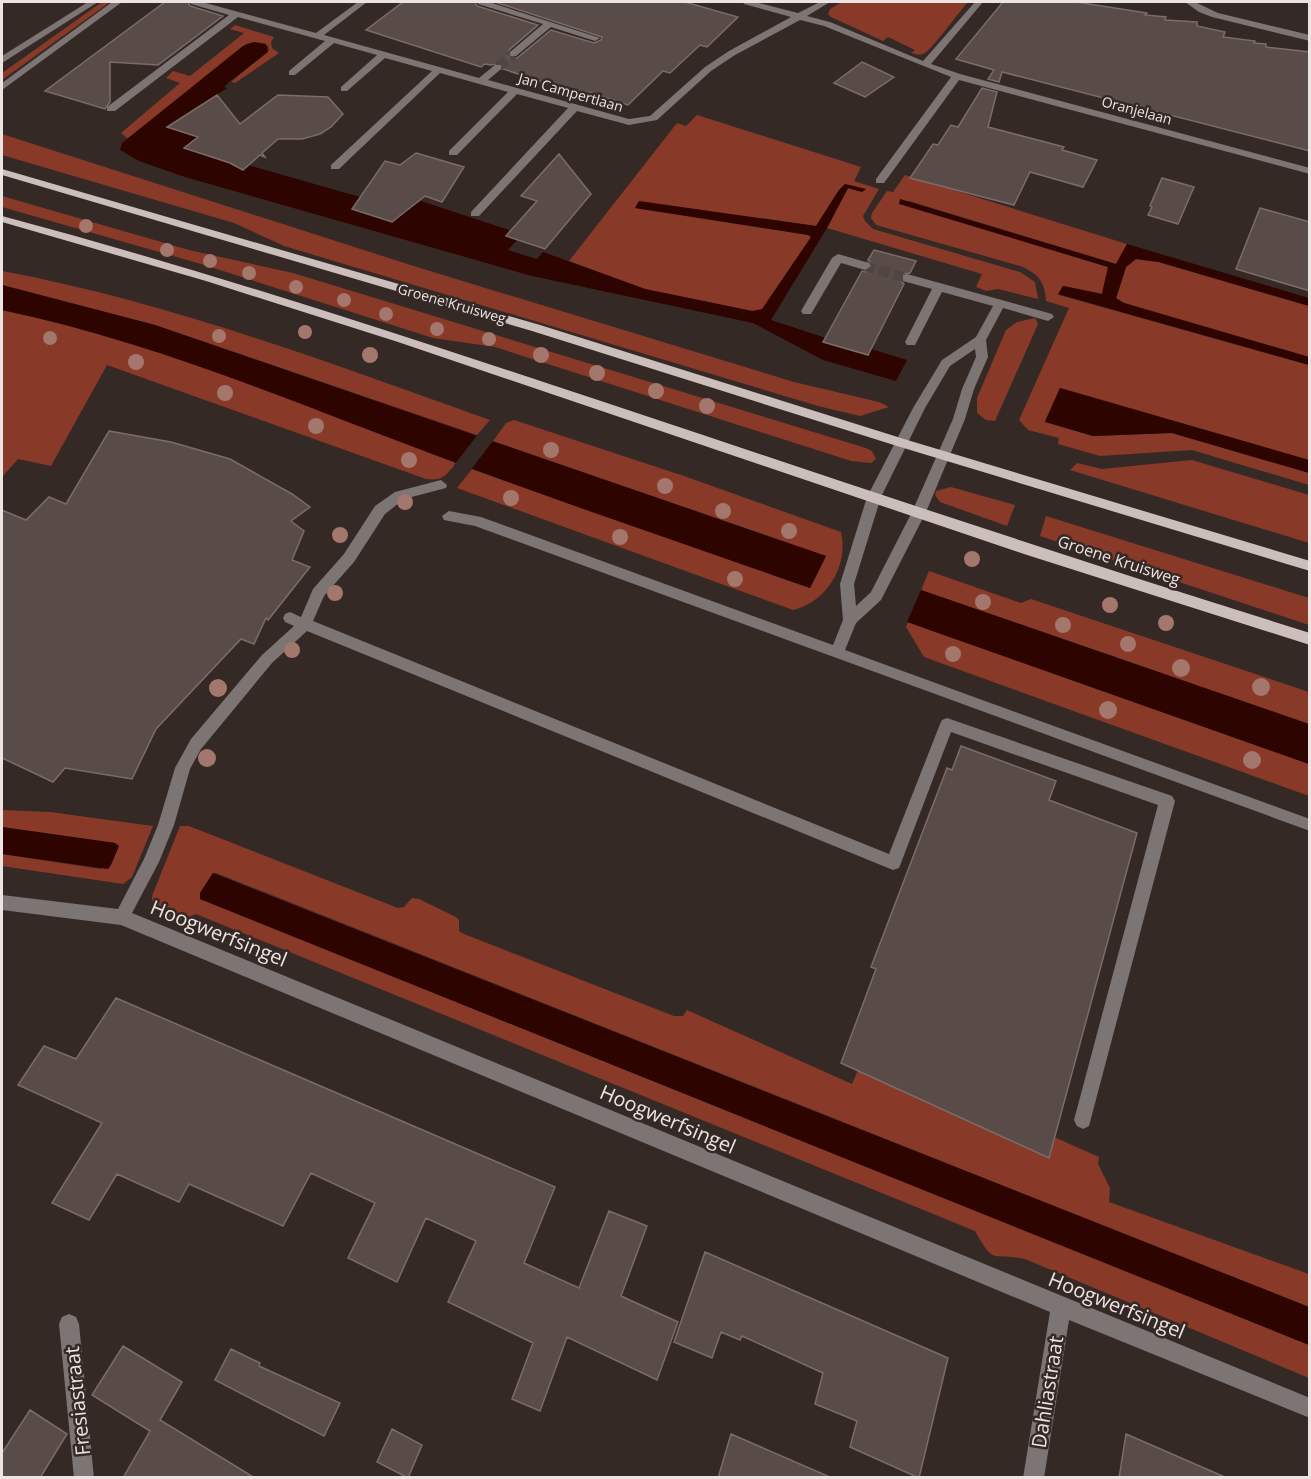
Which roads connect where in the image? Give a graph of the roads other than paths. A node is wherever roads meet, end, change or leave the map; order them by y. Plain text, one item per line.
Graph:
1 (93, 2) edge
2 (117, 2) edge
3 (194, 2) edge
4 (363, 2) edge
5 (481, 2) edge
6 (747, 2) edge
7 (826, 2) edge
8 (979, 2) edge
9 (1191, 2) edge
10 (237, 13) junction
11 (800, 15) junction
12 (550, 24) junction
13 (317, 36) junction
14 (595, 38) dead end
15 (1310, 38) edge
16 (332, 40) junction
17 (384, 54) junction
18 (513, 54) tunnel mouth
19 (2, 60) edge
20 (925, 65) junction
21 (498, 67) tunnel mouth
22 (439, 69) junction
23 (292, 73) dead end
24 (957, 76) junction
25 (481, 81) junction
26 (2, 87) edge
27 (344, 89) dead end
28 (515, 90) junction
29 (574, 108) junction
30 (111, 109) dead end
31 (453, 153) dead end
32 (335, 167) dead end
33 (1310, 171) edge
34 (2, 172) edge
35 (880, 181) dead end
36 (475, 214) dead end
37 (2, 219) edge
38 (865, 266) tunnel mouth
39 (907, 278) tunnel mouth
40 (939, 287) junction
41 (1000, 304) junction
42 (807, 311) dead end
43 (1048, 317) dead end
44 (980, 340) junction
45 (911, 342) dead end
46 (901, 443) junction
47 (943, 456) junction
48 (441, 485) dead end
49 (874, 497) junction
50 (919, 512) junction
51 (449, 516) dead end
52 (1310, 566) edge
53 (850, 620) junction
54 (297, 621) junction
55 (1310, 639) edge
56 (837, 652) junction
57 (1308, 825) dead end
58 (2, 903) edge
59 (122, 917) junction
60 (1083, 1120) dead end
61 (1061, 1307) junction
62 (69, 1324) dead end
63 (1310, 1408) edge
64 (84, 1478) edge
65 (1033, 1478) edge

1 - 19 street
2 - 26 street
3 - 10 street, Jan Campertlaan
4 - 13 street
5 - 12 street
6 - 11 street, Oranjelaan
7 - 11 street, Jan Campertlaan
8 - 20 street
9 - 15 street
10 - 13 street, Jan Campertlaan
10 - 30 street
11 - 20 street, Oranjelaan
11 - 29 street, Jan Campertlaan
12 - 14 street
12 - 18 street, Jan Campertlaan
13 - 16 street, Jan Campertlaan
16 - 17 street, Jan Campertlaan
16 - 23 street
17 - 22 street, Jan Campertlaan
17 - 27 street
20 - 24 street, Oranjelaan
21 - 25 street, Jan Campertlaan
22 - 25 street, Jan Campertlaan
22 - 32 street
24 - 33 street, Oranjelaan
24 - 35 street
25 - 28 street, Jan Campertlaan
28 - 29 street, Jan Campertlaan
28 - 31 street
29 - 36 street
34 - 46 main road, Groene Kruisweg
37 - 49 main road, Groene Kruisweg
38 - 42 street
39 - 40 street
40 - 41 street
40 - 45 street
41 - 43 street
41 - 44 street
44 - 46 street
44 - 47 street
46 - 47 main road, Groene Kruisweg
46 - 49 street
47 - 50 street
47 - 52 main road, Groene Kruisweg
48 - 54 street
49 - 50 main road, Groene Kruisweg
49 - 53 street
50 - 53 street
50 - 55 main road, Groene Kruisweg
51 - 56 street
53 - 56 street
54 - 59 street
54 - 60 street
56 - 57 street
58 - 59 street, Hoogwerfsingel
59 - 61 street, Hoogwerfsingel
61 - 63 street, Hoogwerfsingel
61 - 65 street, Dahliastraat
62 - 64 street, Fresiastraat

